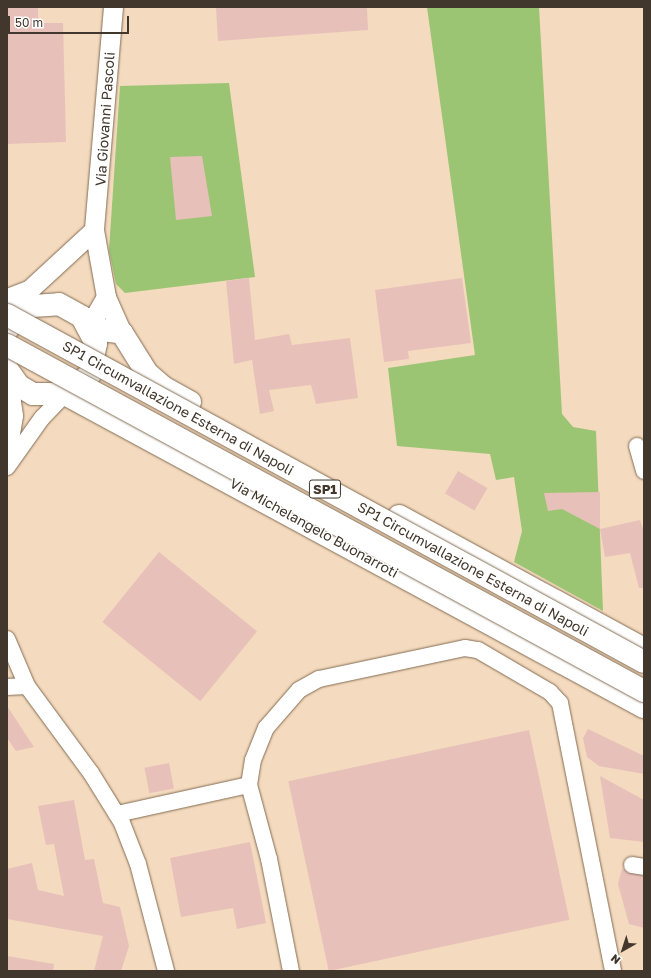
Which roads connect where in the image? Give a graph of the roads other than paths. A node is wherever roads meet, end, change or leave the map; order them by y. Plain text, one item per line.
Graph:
1 (113, 7) edge
2 (94, 230) junction
3 (47, 275) junction
4 (106, 297) junction
5 (16, 306) edge
6 (88, 328) junction
7 (7, 330) edge
8 (122, 333) junction
9 (7, 345) edge
10 (8, 371) edge
11 (65, 394) junction
12 (637, 446) dead end
13 (7, 466) edge
14 (644, 471) edge
15 (7, 639) edge
16 (639, 642) edge
17 (644, 662) edge
18 (27, 686) junction
19 (7, 687) edge
20 (644, 691) edge
21 (644, 707) edge
22 (249, 785) junction
23 (116, 814) junction
24 (166, 971) edge
25 (291, 971) edge
26 (613, 971) edge

1 - 2 street, Via Giovanni Pascoli
2 - 3 street
2 - 4 street, Via Giovanni Pascoli
3 - 5 street
3 - 5 street
4 - 6 street
4 - 8 street, Via Giovanni Pascoli
5 - 6 main road
5 - 7 main road
5 - 17 main road, SP1 Circumvallazione Esterna di Napoli / SP1, bridge
6 - 8 main road
6 - 11 main road
8 - 16 main road
9 - 20 main road, SP1 Circumvallazione Esterna di Napoli / SP1, bridge
10 - 11 main road
10 - 13 street
11 - 13 street
11 - 21 main road, Via Michelangelo Buonarroti
12 - 14 street
15 - 18 street
18 - 19 street
18 - 23 street
22 - 23 street
22 - 25 street
22 - 26 street
23 - 24 street

